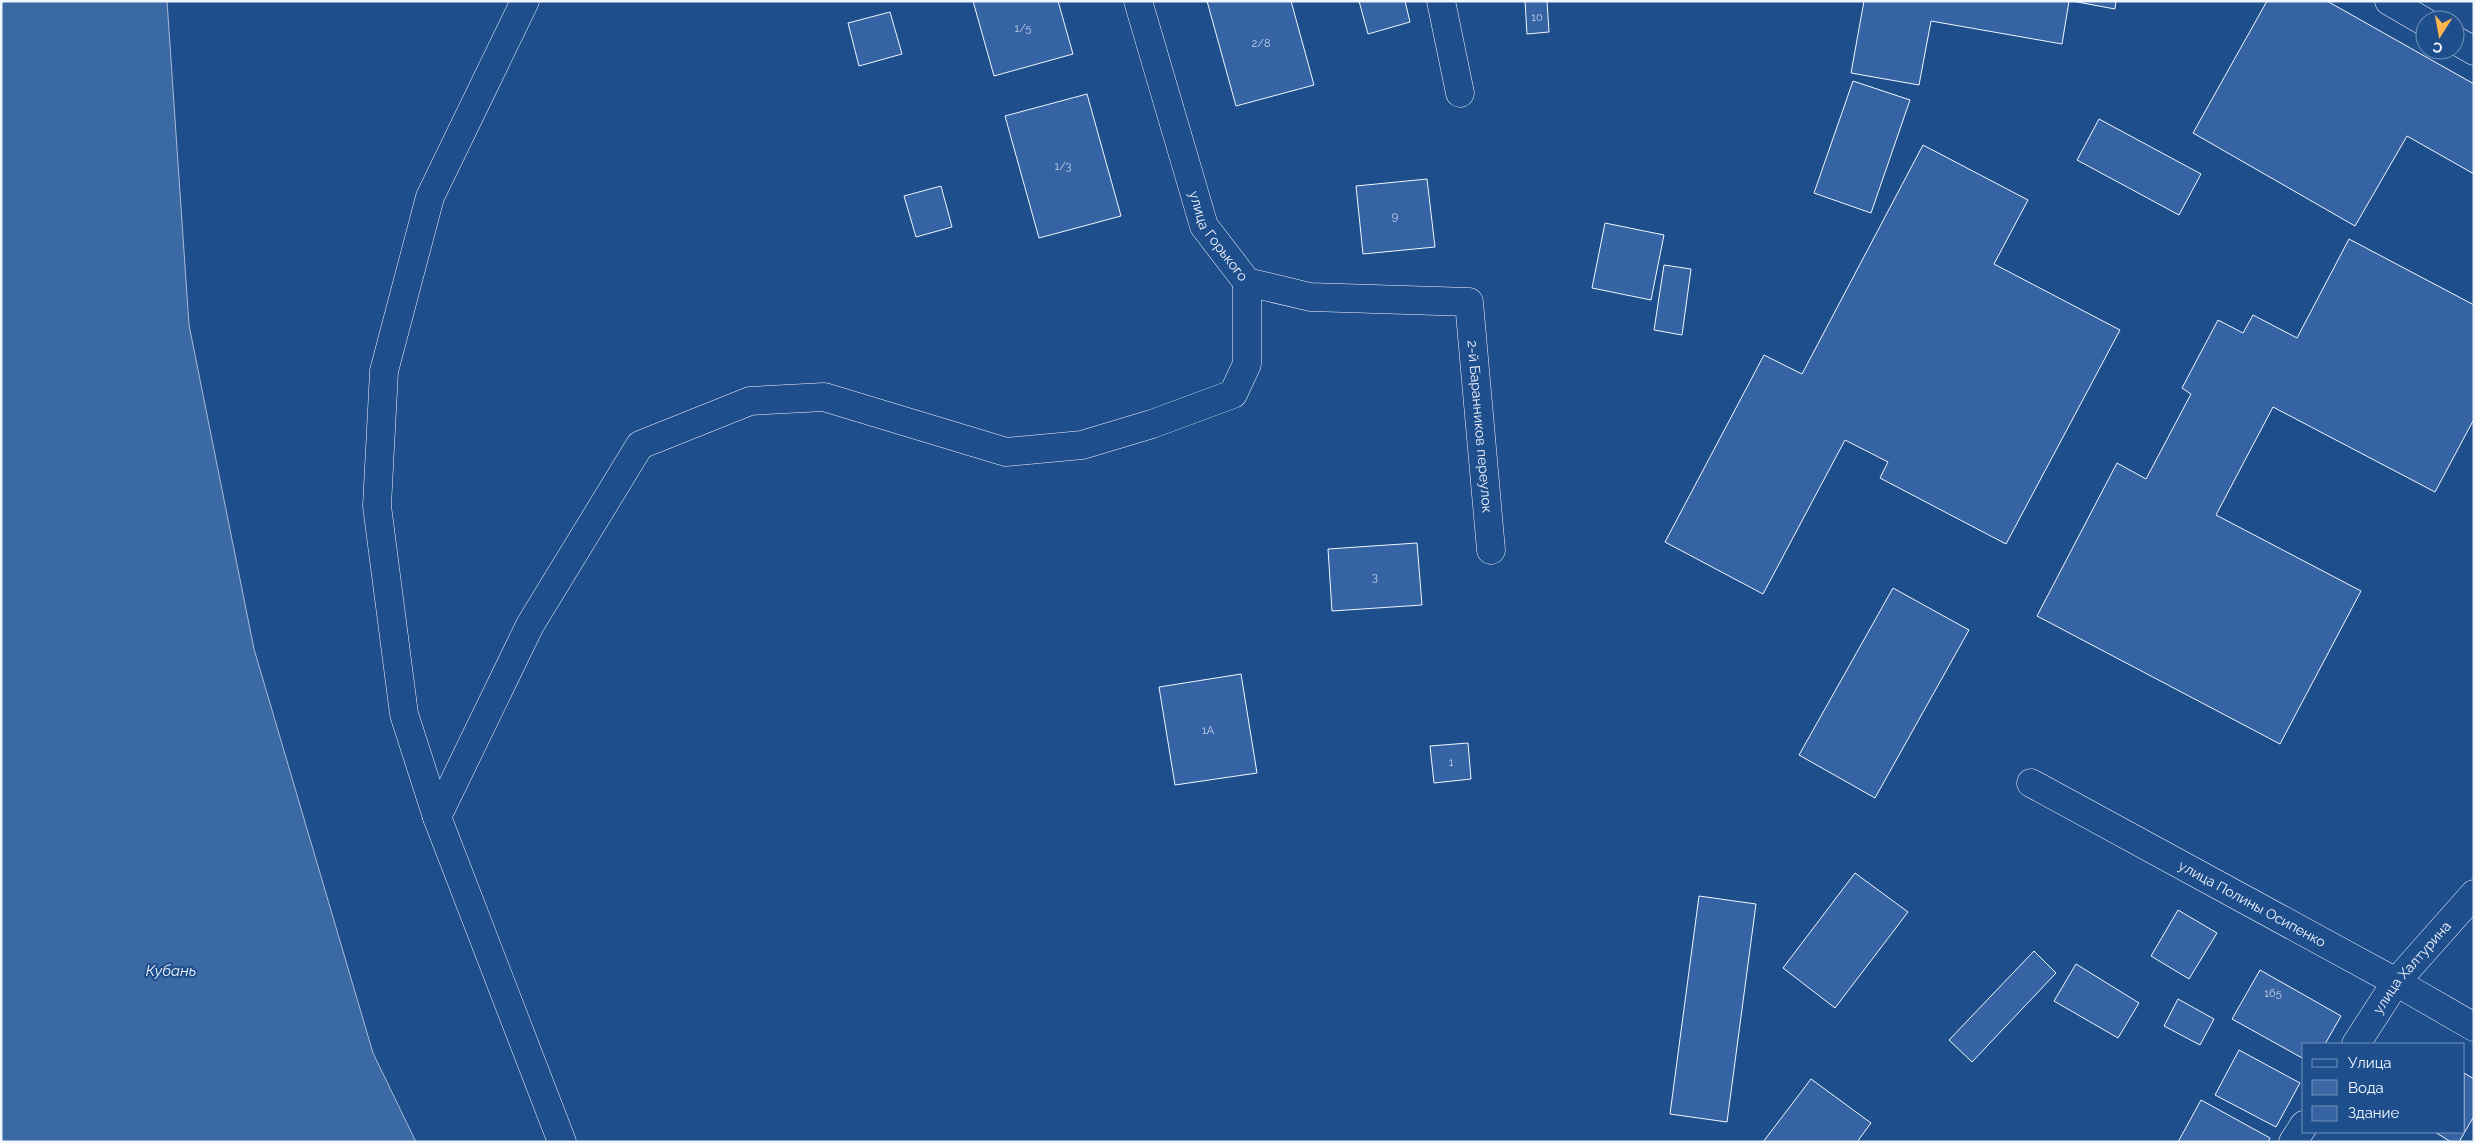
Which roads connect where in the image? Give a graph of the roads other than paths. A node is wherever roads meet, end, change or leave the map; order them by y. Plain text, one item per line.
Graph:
1 (525, 1) edge
2 (1138, 1) edge
3 (1441, 1) edge
4 (2389, 1) edge
5 (2415, 16) edge
6 (1460, 93) dead end
7 (1247, 282) junction
8 (1469, 302) joint
9 (1491, 550) dead end
10 (2031, 783) dead end
11 (437, 817) junction
12 (2474, 894) edge
13 (2396, 982) junction
14 (2474, 1027) edge
15 (2357, 1043) edge
16 (2302, 1128) edge
17 (562, 1142) edge
18 (2293, 1142) edge

1 - 11 street
2 - 7 street, улица Горького
3 - 6 street
4 - 5 street
7 - 8 street, улица Горького
7 - 11 street
8 - 9 street, 2-й Баранников переулок
10 - 13 street, улица Полины Осипенко
11 - 17 street
12 - 13 street, улица Халтурина
13 - 14 street, улица Полины Осипенко
13 - 15 street, улица Халтурина
16 - 18 street

